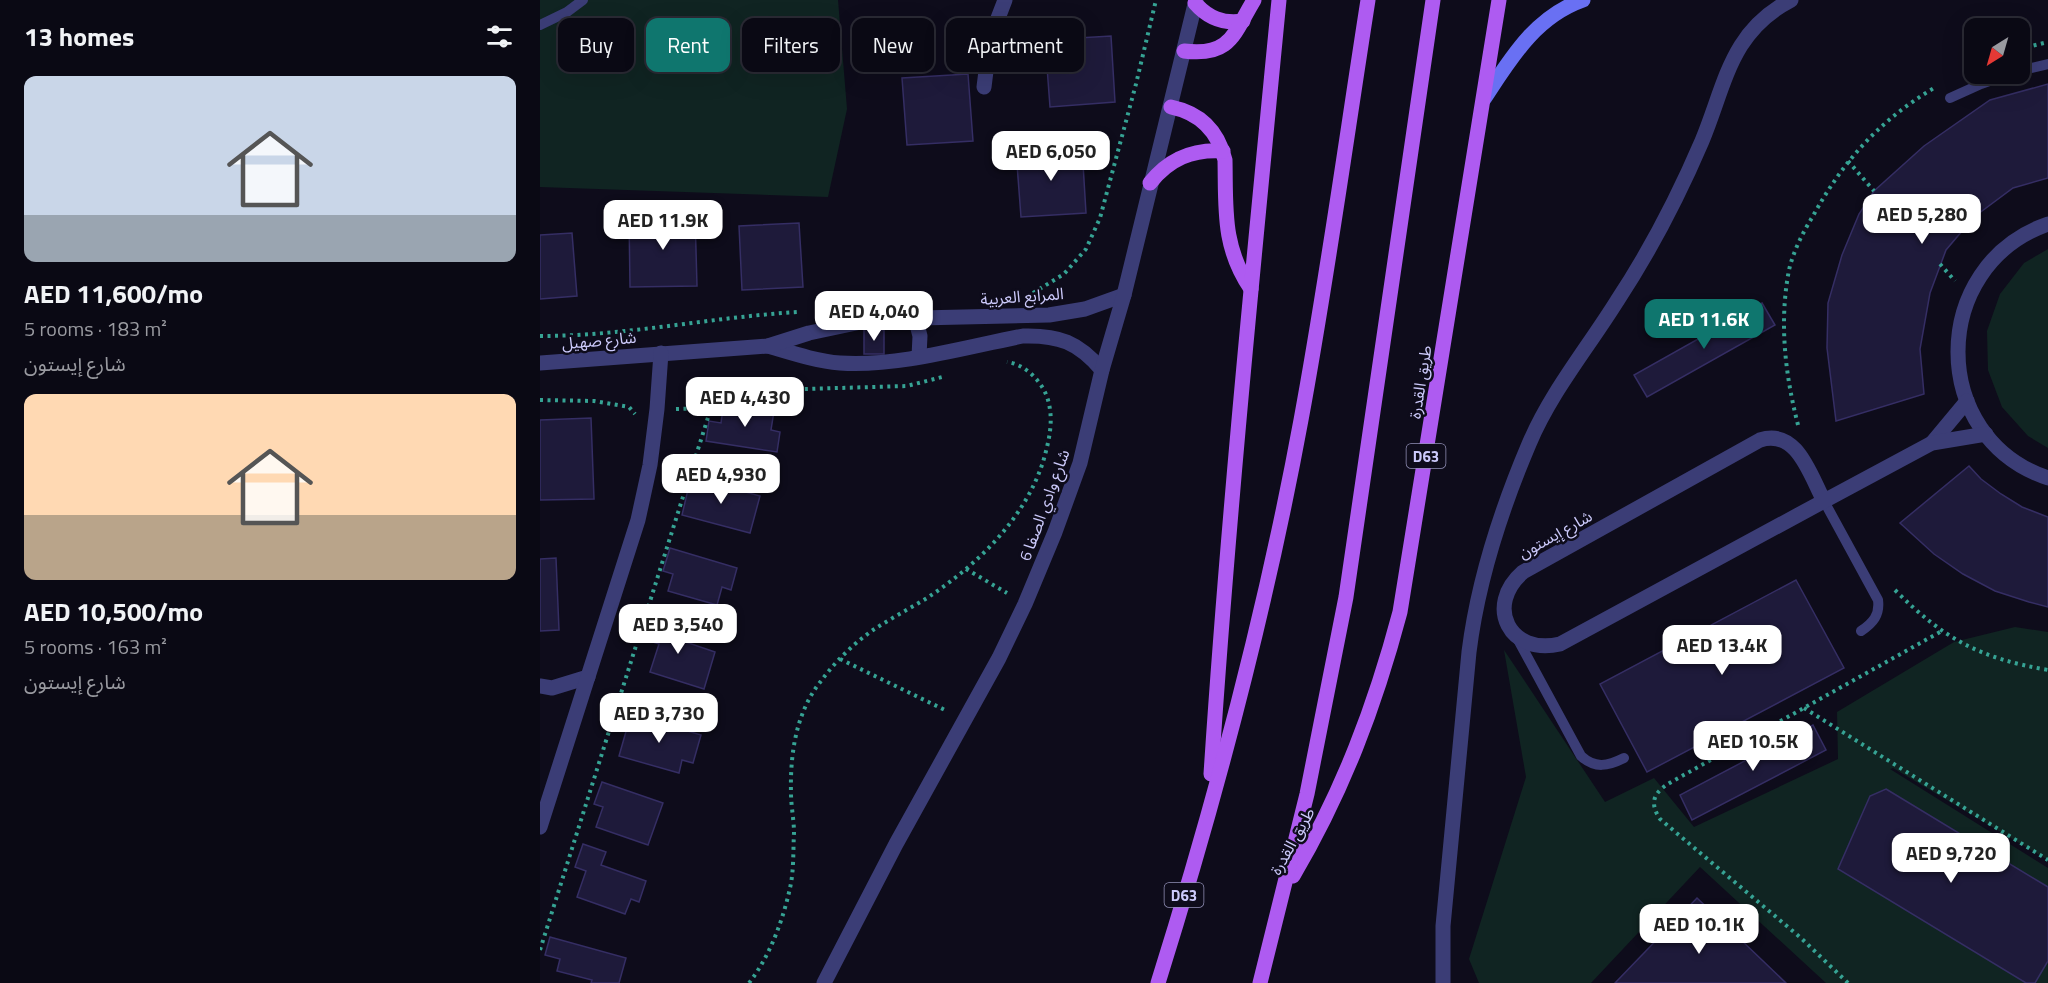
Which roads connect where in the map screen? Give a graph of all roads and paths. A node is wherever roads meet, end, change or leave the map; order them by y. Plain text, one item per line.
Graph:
1 (583, 0) edge
2 (1005, 0) edge
3 (1156, 0) edge
4 (1254, 0) edge
5 (1279, 0) edge
6 (1368, 0) edge
7 (1433, 0) edge
8 (1499, 0) edge
9 (1583, 0) edge
10 (1791, 0) edge
11 (1195, 1) edge
12 (1243, 21) junction
13 (540, 25) edge
14 (2048, 42) edge
15 (2030, 46) edge
16 (1184, 51) junction
17 (2048, 64) edge
18 (2030, 68) edge
19 (1940, 84) dead end
20 (1984, 84) edge
21 (984, 87) dead end
22 (1950, 98) dead end
23 (1484, 99) junction
24 (1171, 107) junction
25 (1223, 151) junction
26 (1848, 161) junction
27 (1150, 183) junction
28 (1874, 191) dead end
29 (2048, 224) edge
30 (1251, 289) junction
31 (1025, 295) dead end
32 (1124, 295) junction
33 (802, 312) dead end
34 (915, 317) junction
35 (809, 333) junction
36 (540, 336) edge
37 (768, 346) junction
38 (661, 353) junction
39 (919, 356) junction
40 (811, 358) junction
41 (1003, 362) dead end
42 (540, 363) edge
43 (1102, 370) junction
44 (951, 374) dead end
45 (540, 400) edge
46 (1967, 401) junction
47 (641, 422) dead end
48 (1800, 431) dead end
49 (1986, 434) junction
50 (1932, 443) junction
51 (2048, 478) edge
52 (1824, 501) junction
53 (966, 569) junction
54 (1889, 584) dead end
55 (1025, 604) junction
56 (1861, 631) dead end
57 (1940, 632) junction
58 (1514, 633) junction
59 (840, 659) junction
60 (2048, 670) edge
61 (588, 677) junction
62 (540, 686) edge
63 (1803, 708) junction
64 (964, 719) junction
65 (1624, 758) dead end
66 (1209, 808) junction
67 (540, 828) edge
68 (2048, 860) edge
69 (1284, 892) junction
70 (540, 950) edge
71 (749, 983) edge
72 (825, 983) edge
73 (1158, 983) edge
74 (1260, 983) edge
75 (1443, 983) edge
76 (1848, 983) edge

1 - 13 lane
2 - 21 street
3 - 31 path
4 - 12 main road
5 - 30 main road, D63
6 - 66 main road, D63
7 - 69 main road, طريق القدرة / D63
8 - 23 main road, طريق القدرة / D63
9 - 23 main road
10 - 75 street
11 - 12 main road
11 - 16 street, شارع وادي الصفا 6
12 - 16 main road
14 - 15 path
16 - 24 street, شارع وادي الصفا 6
17 - 18 lane
19 - 26 path
20 - 22 lane
23 - 69 main road, طريق القدرة / D63
24 - 25 main road
24 - 27 street, شارع وادي الصفا 6
25 - 27 main road
25 - 30 main road
26 - 28 path
26 - 48 path
27 - 32 street, شارع وادي الصفا 6
29 - 46 street
30 - 66 main road, D63
32 - 34 street, المرابع العربية
32 - 43 street, شارع وادي الصفا 6
33 - 36 path
34 - 35 street, المرابع العربية
34 - 39 street
35 - 37 street, المرابع العربية
35 - 40 street
37 - 38 street, شارع صهيل
37 - 40 street
38 - 42 street, شارع صهيل
38 - 61 street
39 - 40 street
39 - 43 street
41 - 53 path
43 - 55 street, شارع وادي الصفا 6
44 - 70 path
45 - 47 path
46 - 49 street
46 - 50 street
49 - 50 street
49 - 51 street
50 - 52 street
52 - 56 lane
52 - 58 street
52 - 58 street, شارع إيستون
53 - 55 path
53 - 59 path
54 - 57 path
55 - 64 street, شارع وادي الصفا 6
57 - 60 path
57 - 63 path
58 - 65 lane
59 - 64 path
59 - 71 path
61 - 62 street
61 - 67 street
63 - 68 path
63 - 76 path
64 - 72 street, شارع وادي الصفا 6
66 - 73 main road, D63
69 - 74 main road, طريق القدرة / D63

